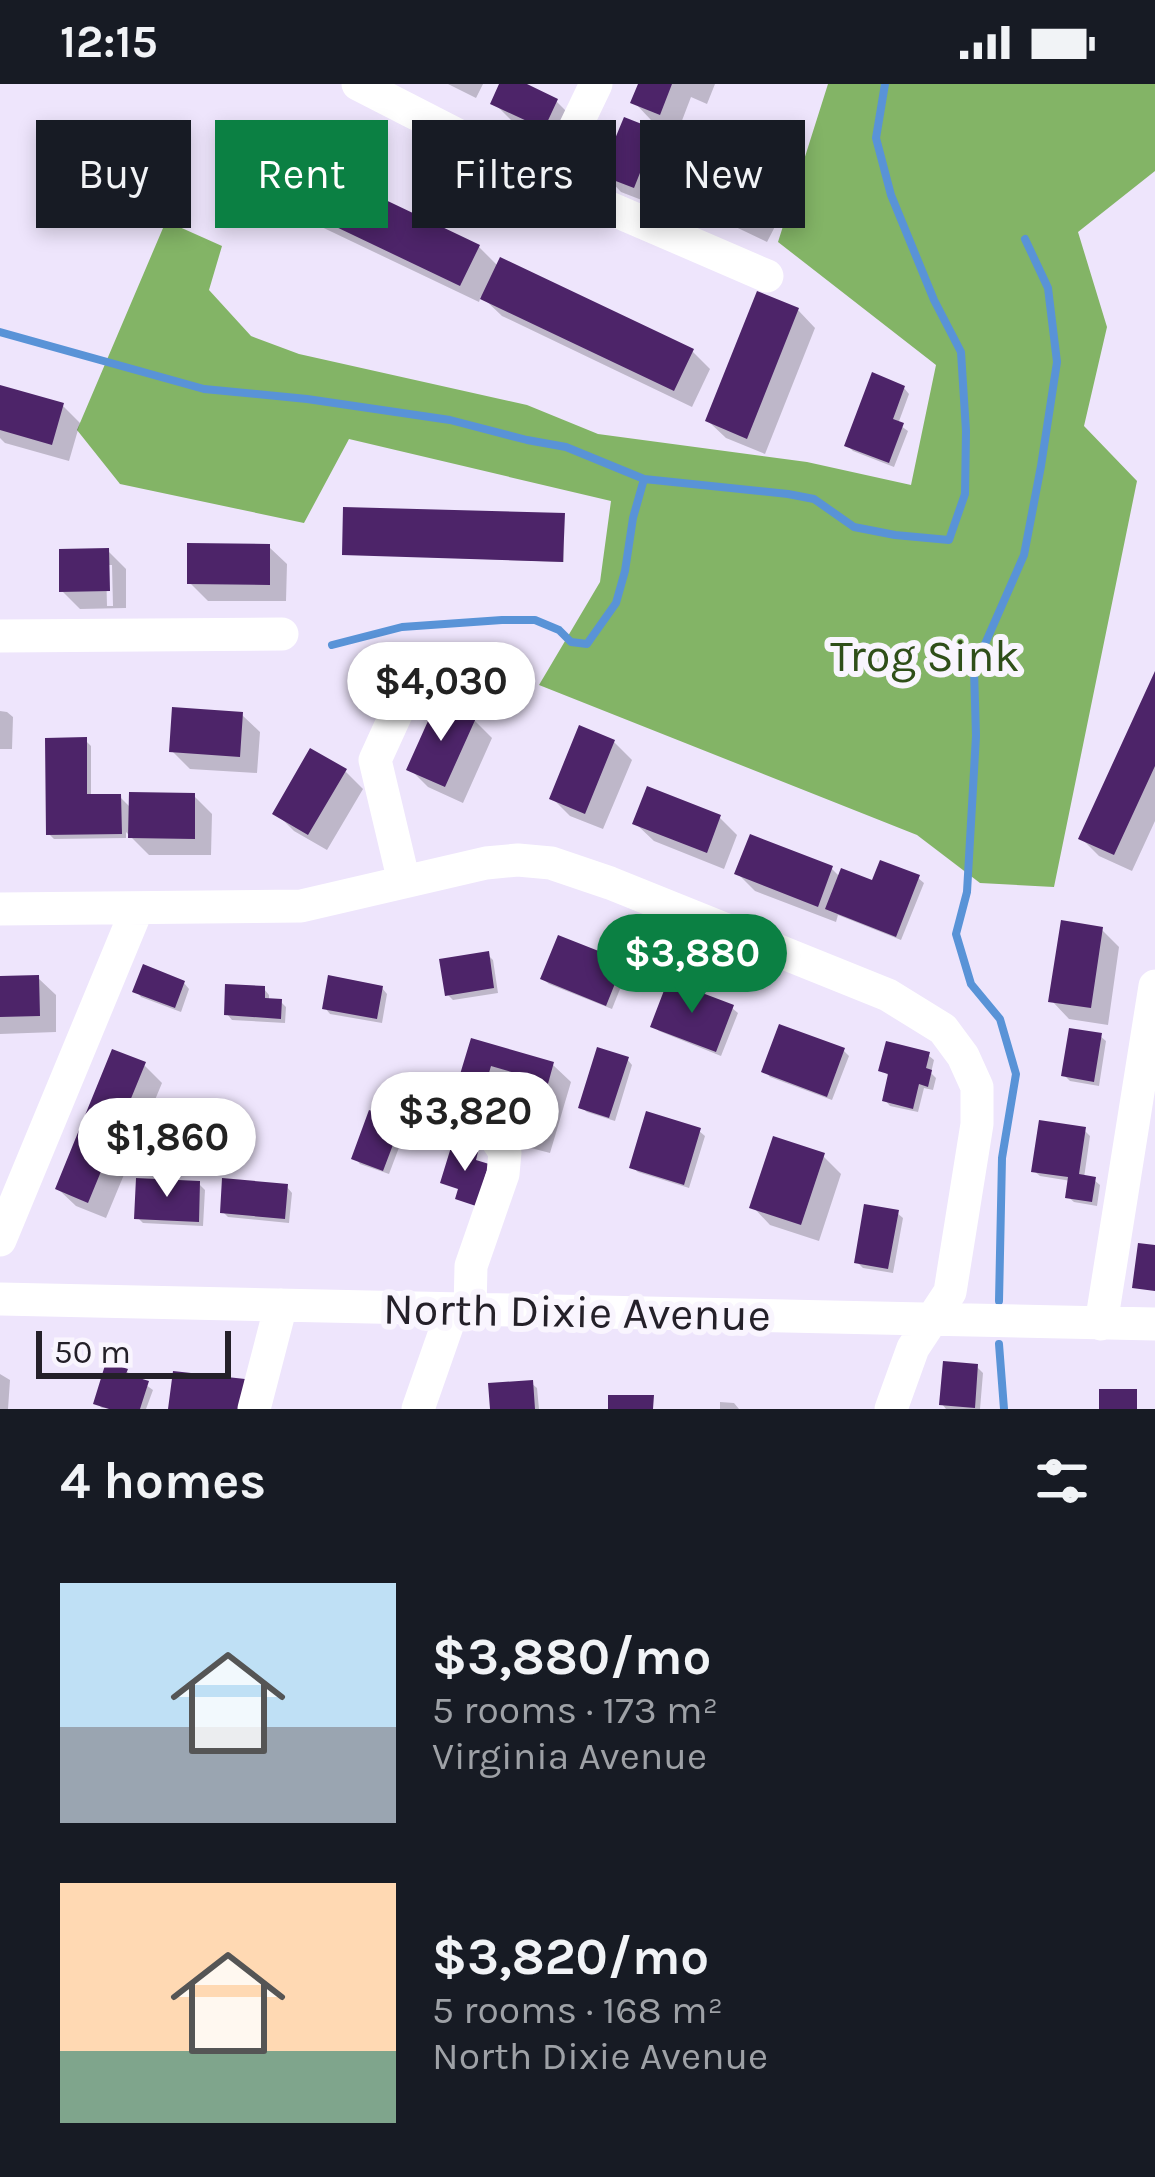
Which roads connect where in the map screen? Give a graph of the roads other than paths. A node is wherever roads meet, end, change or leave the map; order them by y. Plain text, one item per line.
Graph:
1 (358, 84) edge
2 (596, 84) edge
3 (428, 120) edge
4 (579, 120) edge
5 (616, 211) edge
6 (767, 276) dead end
7 (282, 634) dead end
8 (0, 636) edge
9 (412, 680) dead end
10 (404, 882) junction
11 (0, 909) edge
12 (137, 909) junction
13 (1155, 986) edge
14 (494, 1106) dead end
15 (0, 1240) edge
16 (0, 1299) edge
17 (281, 1305) junction
18 (462, 1310) junction
19 (930, 1321) junction
20 (1101, 1324) junction
21 (1155, 1324) edge
22 (254, 1409) edge
23 (418, 1409) edge
24 (891, 1409) edge

1 - 3 street
2 - 4 street
5 - 6 street
7 - 8 street
9 - 10 street
10 - 12 street
10 - 19 street
11 - 12 street
12 - 15 street
13 - 20 street
14 - 18 street
16 - 17 street, North Dixie Avenue
17 - 18 street, North Dixie Avenue
17 - 22 street
18 - 19 street, North Dixie Avenue
18 - 23 street
19 - 20 street, North Dixie Avenue
19 - 24 street
20 - 21 street, North Dixie Avenue

